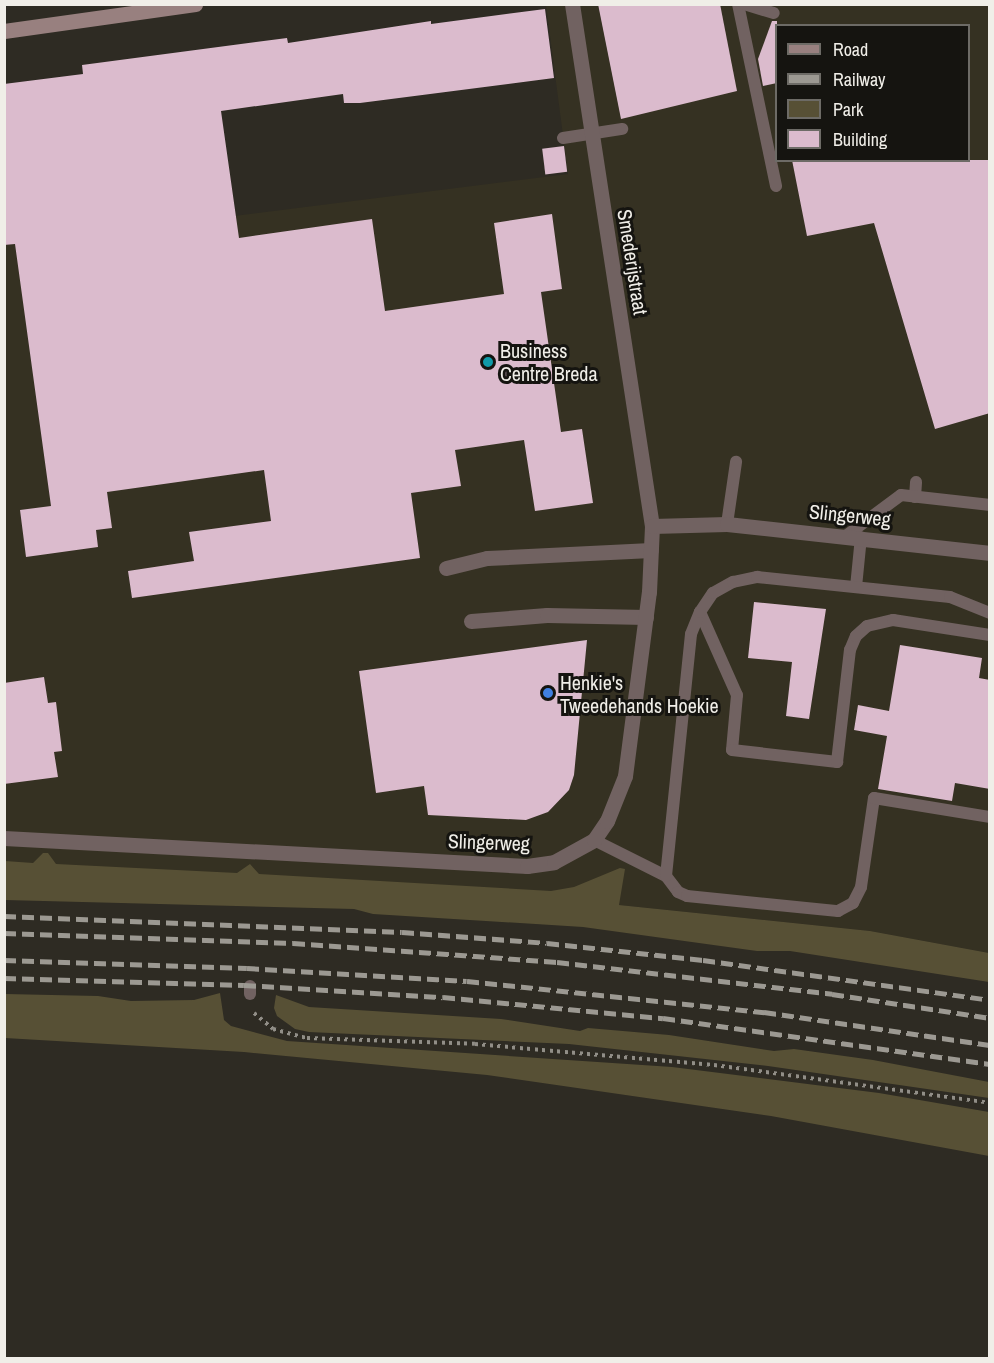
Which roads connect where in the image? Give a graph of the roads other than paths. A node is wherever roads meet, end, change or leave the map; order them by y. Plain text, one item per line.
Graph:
1 (195, 4) edge
2 (572, 4) edge
3 (738, 4) edge
4 (744, 4) edge
5 (774, 13) dead end
6 (4, 31) edge
7 (622, 129) dead end
8 (592, 134) junction
9 (563, 138) dead end
10 (776, 186) dead end
11 (736, 462) dead end
12 (916, 482) dead end
13 (915, 497) junction
14 (990, 505) edge
15 (727, 524) junction
16 (652, 526) junction
17 (854, 536) junction
18 (651, 550) junction
19 (990, 553) edge
20 (446, 568) dead end
21 (856, 587) junction
22 (700, 612) junction
23 (990, 613) edge
24 (646, 617) junction
25 (471, 621) dead end
26 (990, 635) edge
27 (990, 817) edge
28 (4, 838) edge
29 (594, 840) junction
30 (666, 876) junction

1 - 6 main road
2 - 8 street, Smederijstraat
3 - 10 lane
4 - 5 lane
7 - 8 lane
8 - 9 lane
8 - 16 street, Smederijstraat
11 - 15 lane
12 - 13 lane
13 - 14 lane
13 - 17 lane
15 - 16 street, Slingerweg
15 - 17 street, Slingerweg
16 - 18 street, Slingerweg
17 - 19 street, Slingerweg
17 - 21 lane
18 - 20 street
18 - 24 street, Slingerweg
21 - 22 lane
21 - 23 lane
22 - 26 lane
22 - 30 lane
24 - 25 street
24 - 29 street, Slingerweg
27 - 30 lane
28 - 29 street, Slingerweg
29 - 30 lane

